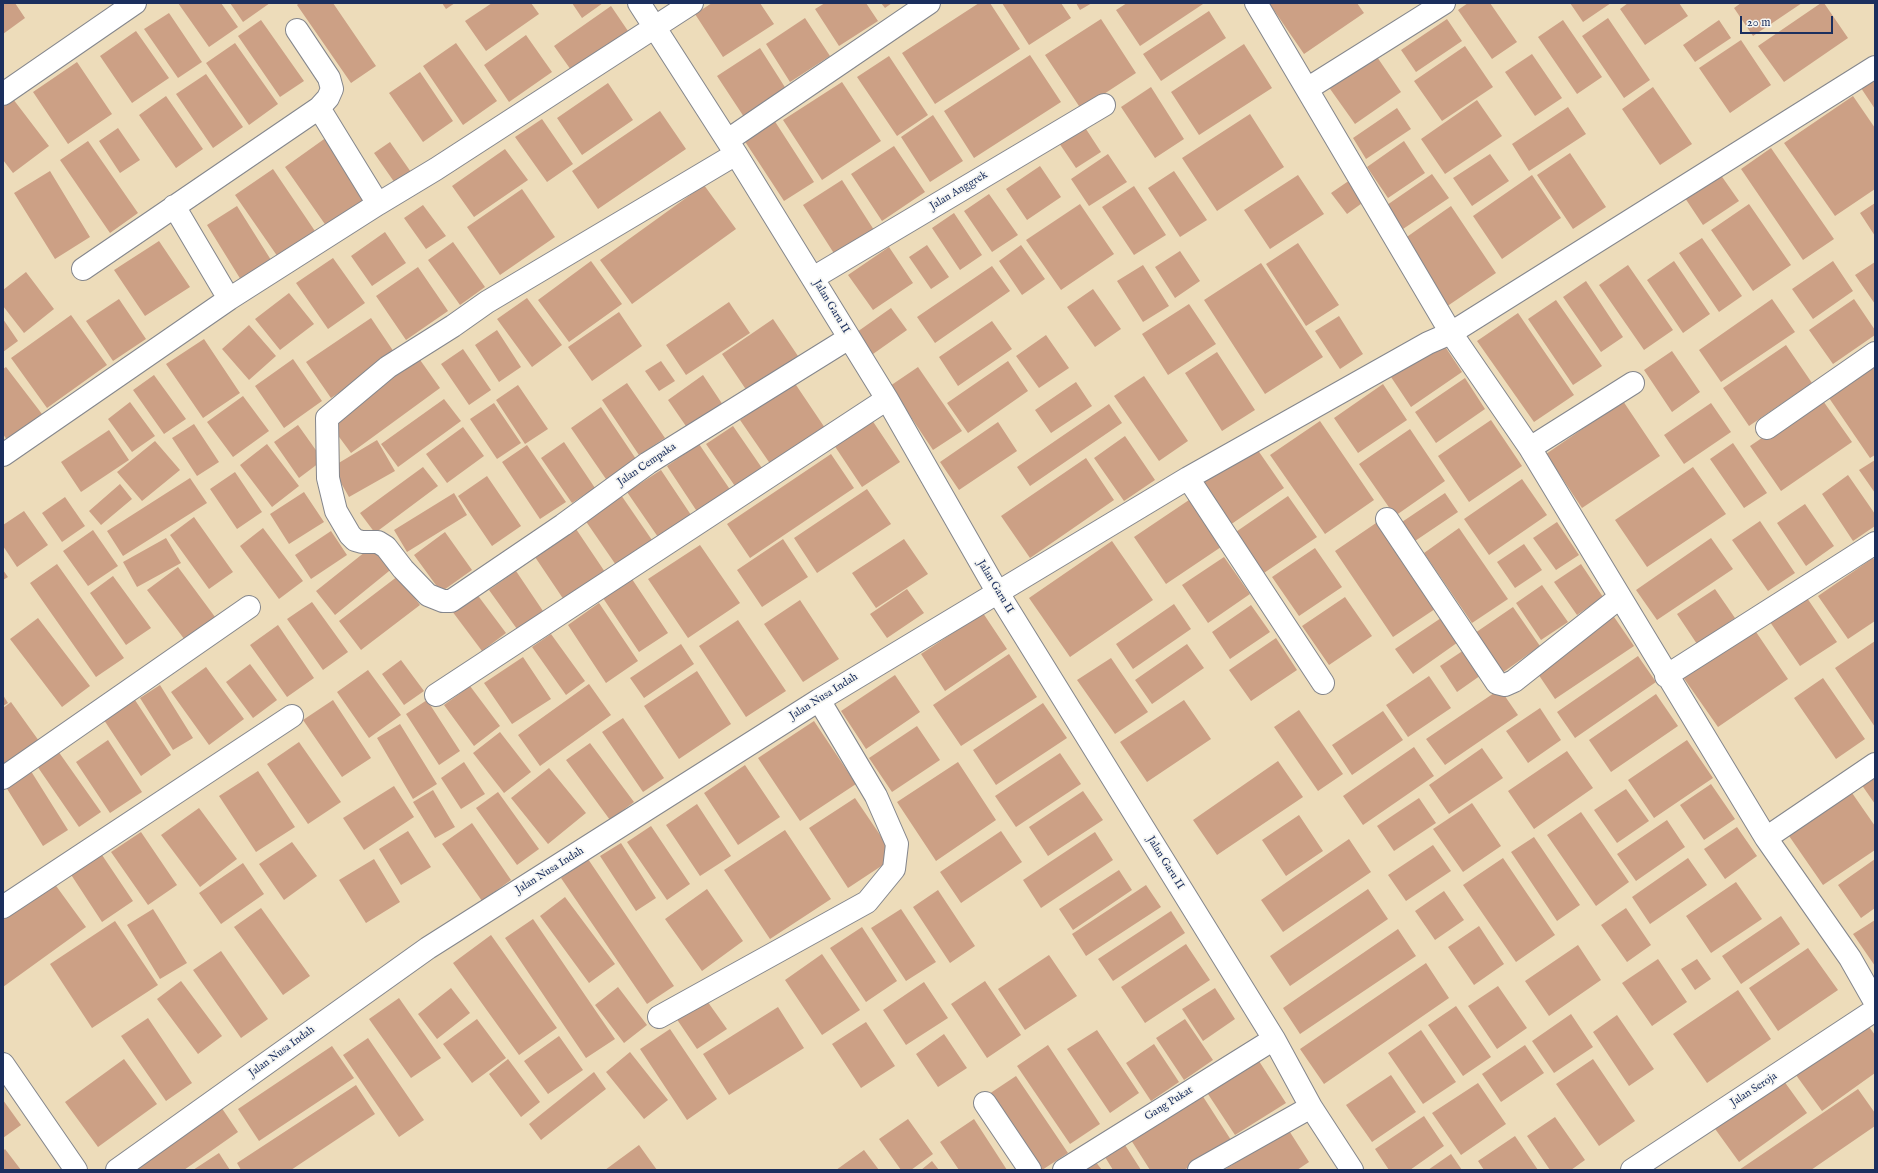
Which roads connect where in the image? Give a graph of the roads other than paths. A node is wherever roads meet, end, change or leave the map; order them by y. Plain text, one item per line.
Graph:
1 (135, 3) edge
2 (639, 3) edge
3 (692, 3) edge
4 (929, 3) edge
5 (1256, 3) edge
6 (1444, 3) edge
7 (655, 28) junction
8 (297, 30) dead end
9 (1875, 67) edge
10 (1307, 89) junction
11 (3, 94) edge
12 (1104, 105) dead end
13 (319, 108) junction
14 (732, 147) junction
15 (378, 204) junction
16 (174, 206) junction
17 (83, 269) dead end
18 (813, 278) junction
19 (229, 298) junction
20 (1451, 333) junction
21 (849, 338) junction
22 (1875, 353) edge
23 (1633, 383) dead end
24 (887, 399) junction
25 (1767, 428) dead end
26 (1530, 448) junction
27 (3, 456) edge
28 (1188, 478) junction
29 (1387, 519) dead end
30 (1875, 543) edge
31 (998, 593) junction
32 (1619, 598) junction
33 (249, 607) dead end
34 (1666, 676) junction
35 (1323, 684) dead end
36 (436, 695) dead end
37 (819, 700) junction
38 (292, 716) dead end
39 (1875, 764) edge
40 (3, 778) edge
41 (1766, 838) junction
42 (3, 907) edge
43 (1875, 1002) edge
44 (1875, 1010) edge
45 (659, 1017) dead end
46 (1274, 1039) junction
47 (3, 1064) edge
48 (985, 1103) dead end
49 (1311, 1107) junction
50 (76, 1170) edge
51 (117, 1170) edge
52 (1030, 1170) edge
53 (1064, 1170) edge
54 (1199, 1170) edge
55 (1352, 1170) edge
56 (1632, 1170) edge

1 - 11 street
2 - 7 street, Jalan Garu II
3 - 7 street
4 - 14 street
5 - 10 street
6 - 10 street
7 - 14 street, Jalan Garu II
7 - 15 street
8 - 13 street
9 - 20 street, Jalan Nusa Indah
10 - 20 street
12 - 18 street, Jalan Anggrek
13 - 15 street
13 - 16 street
14 - 18 street, Jalan Garu II
14 - 21 street, Jalan Cempaka
15 - 19 street
16 - 17 street
16 - 19 street
18 - 21 street, Jalan Garu II
19 - 27 street
20 - 26 street
20 - 28 street, Jalan Nusa Indah
21 - 24 street, Jalan Garu II
22 - 25 street
23 - 26 street
24 - 31 street, Jalan Garu II
24 - 36 street
26 - 32 street
28 - 31 street, Jalan Nusa Indah
28 - 35 street
29 - 32 street
30 - 34 street
31 - 37 street, Jalan Nusa Indah
31 - 46 street, Jalan Garu II
32 - 34 street
33 - 40 street
34 - 41 street
37 - 45 street
37 - 51 street, Jalan Nusa Indah
38 - 42 street
39 - 41 street
41 - 43 street
44 - 56 street, Jalan Seroja
46 - 49 street, Jalan Garu II
46 - 53 street, Gang Pukat
47 - 50 street
48 - 52 street
49 - 54 street
49 - 55 street, Jalan Garu II

